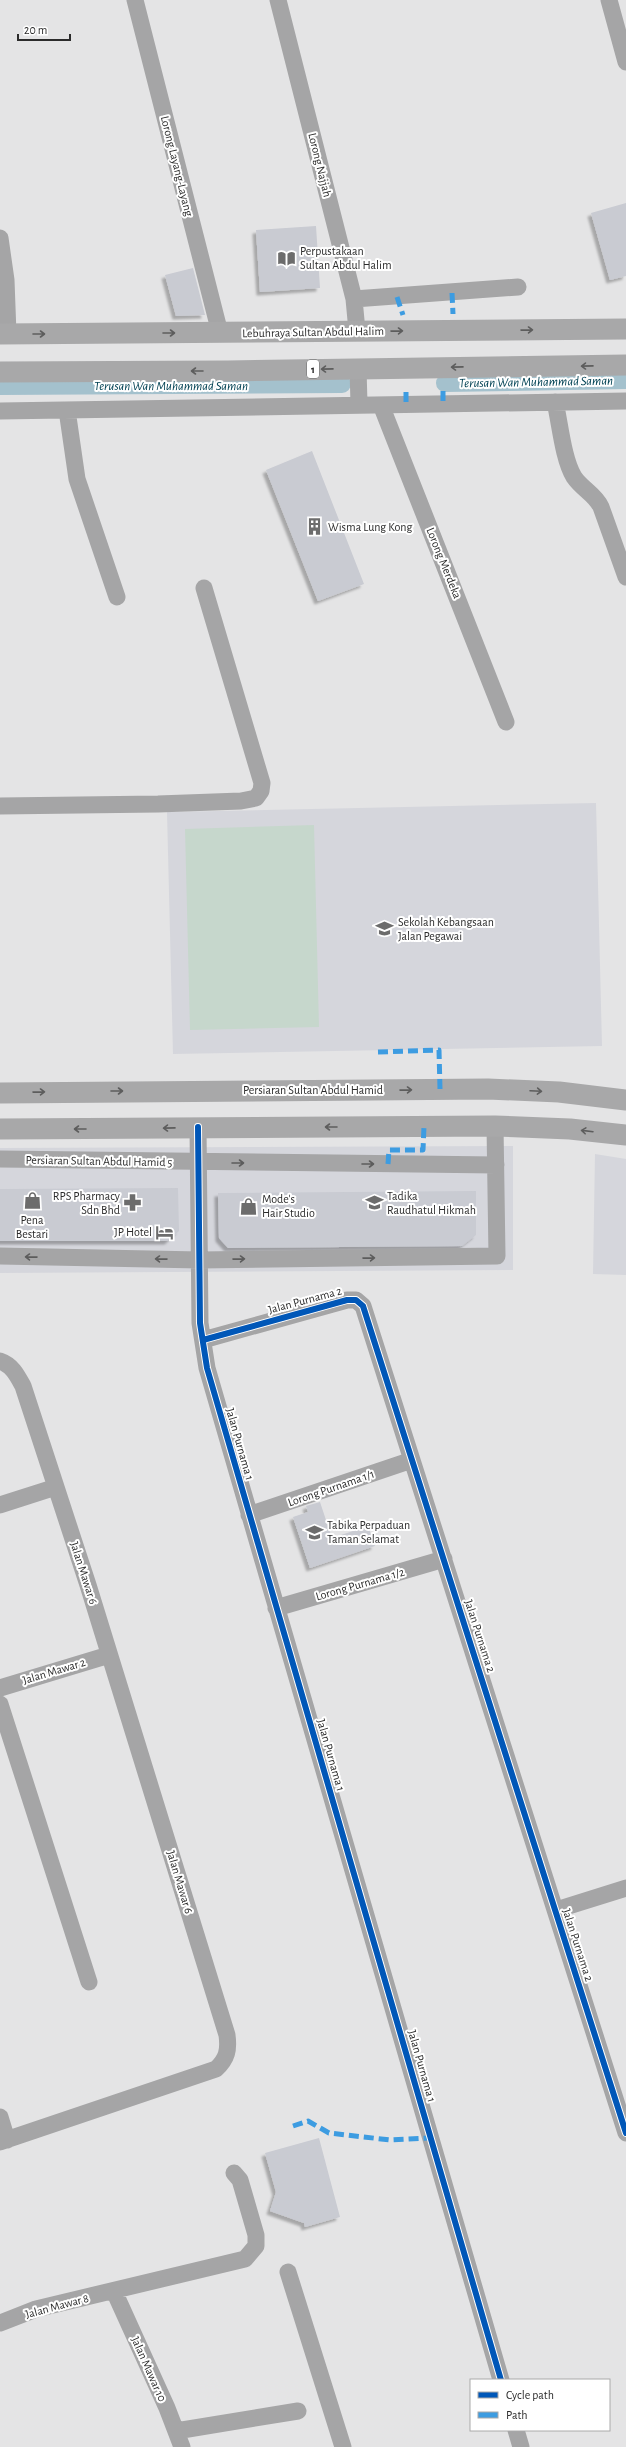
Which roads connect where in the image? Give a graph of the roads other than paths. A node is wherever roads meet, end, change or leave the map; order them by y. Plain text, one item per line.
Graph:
1 (135, 0) edge
2 (278, 0) edge
3 (609, 0) edge
4 (626, 62) edge
5 (0, 238) edge
6 (518, 287) dead end
7 (354, 299) junction
8 (626, 329) edge
9 (356, 331) junction
10 (220, 333) junction
11 (4, 334) edge
12 (626, 365) edge
13 (358, 368) junction
14 (0, 372) edge
15 (626, 401) edge
16 (555, 402) junction
17 (359, 404) junction
18 (381, 405) junction
19 (0, 410) edge
20 (67, 410) junction
21 (626, 577) edge
22 (204, 588) dead end
23 (117, 597) dead end
24 (506, 722) dead end
25 (0, 806) edge
26 (0, 1093) edge
27 (626, 1100) edge
28 (495, 1126) junction
29 (198, 1128) junction
30 (0, 1129) edge
31 (626, 1135) edge
32 (0, 1159) edge
33 (199, 1163) junction
34 (496, 1165) junction
35 (0, 1256) edge
36 (200, 1260) junction
37 (203, 1340) junction
38 (0, 1361) edge
39 (412, 1460) junction
40 (54, 1481) junction
41 (0, 1505) edge
42 (249, 1515) junction
43 (444, 1559) junction
44 (276, 1608) junction
45 (109, 1655) junction
46 (0, 1688) edge
47 (0, 1704) edge
48 (626, 1888) edge
49 (556, 1910) junction
50 (89, 1982) dead end
51 (0, 2117) edge
52 (626, 2133) edge
53 (3, 2141) edge
54 (234, 2173) dead end
55 (288, 2272) dead end
56 (114, 2291) junction
57 (0, 2323) edge
58 (502, 2379) edge
59 (298, 2411) dead end
60 (516, 2431) edge
61 (179, 2439) edge
62 (343, 2447) edge
63 (521, 2447) edge

1 - 10 street, Lorong Layang-Layang
2 - 7 street, Lorong Najjah
3 - 4 street
5 - 11 street
6 - 7 street
7 - 9 street, Lorong Najjah
9 -> 8 main road, Lebuhraya Sultan Abdul Halim
9 - 10 main road, Lebuhraya Sultan Abdul Halim
11 -> 10 main road, Lebuhraya Sultan Abdul Halim
12 -> 13 main road, 1
13 -> 14 main road, 1
13 - 17 street
15 - 16 street
16 - 18 street
16 - 21 street
17 - 18 street
17 - 20 street
18 - 24 street, Lorong Merdeka
19 - 20 street
20 - 23 street
22 - 25 street
26 -> 27 main road, Persiaran Sultan Abdul Hamid
28 -> 29 main road
31 -> 28 main road
28 - 34 street
29 -> 30 main road
29 - 33 street, Jalan Purnama 1
32 - 33 street, Persiaran Sultan Abdul Hamid 5
33 -> 34 street, Persiaran Sultan Abdul Hamid 5
33 - 36 street, Jalan Purnama 1
36 -> 34 street
36 -> 35 street
36 - 37 street, Jalan Purnama 1
37 - 39 street, Jalan Purnama 2
37 - 42 street, Jalan Purnama 1
38 - 40 street, Jalan Mawar 6
39 - 42 street, Lorong Purnama 1/1
39 - 43 street, Jalan Purnama 2
40 - 41 street
40 - 45 street, Jalan Mawar 6
42 - 44 street, Jalan Purnama 1
43 - 44 street, Lorong Purnama 1/2
43 - 49 street, Jalan Purnama 2
44 - 58 street, Jalan Purnama 1
45 - 46 street, Jalan Mawar 2
45 - 53 street, Jalan Mawar 6
47 - 50 street
48 - 49 street
49 - 52 street, Jalan Purnama 2
51 - 53 street
54 - 56 street, Jalan Mawar 8
55 - 62 street
56 - 57 street, Jalan Mawar 8
56 - 61 street, Jalan Mawar 10
59 - 61 street
60 - 63 street

